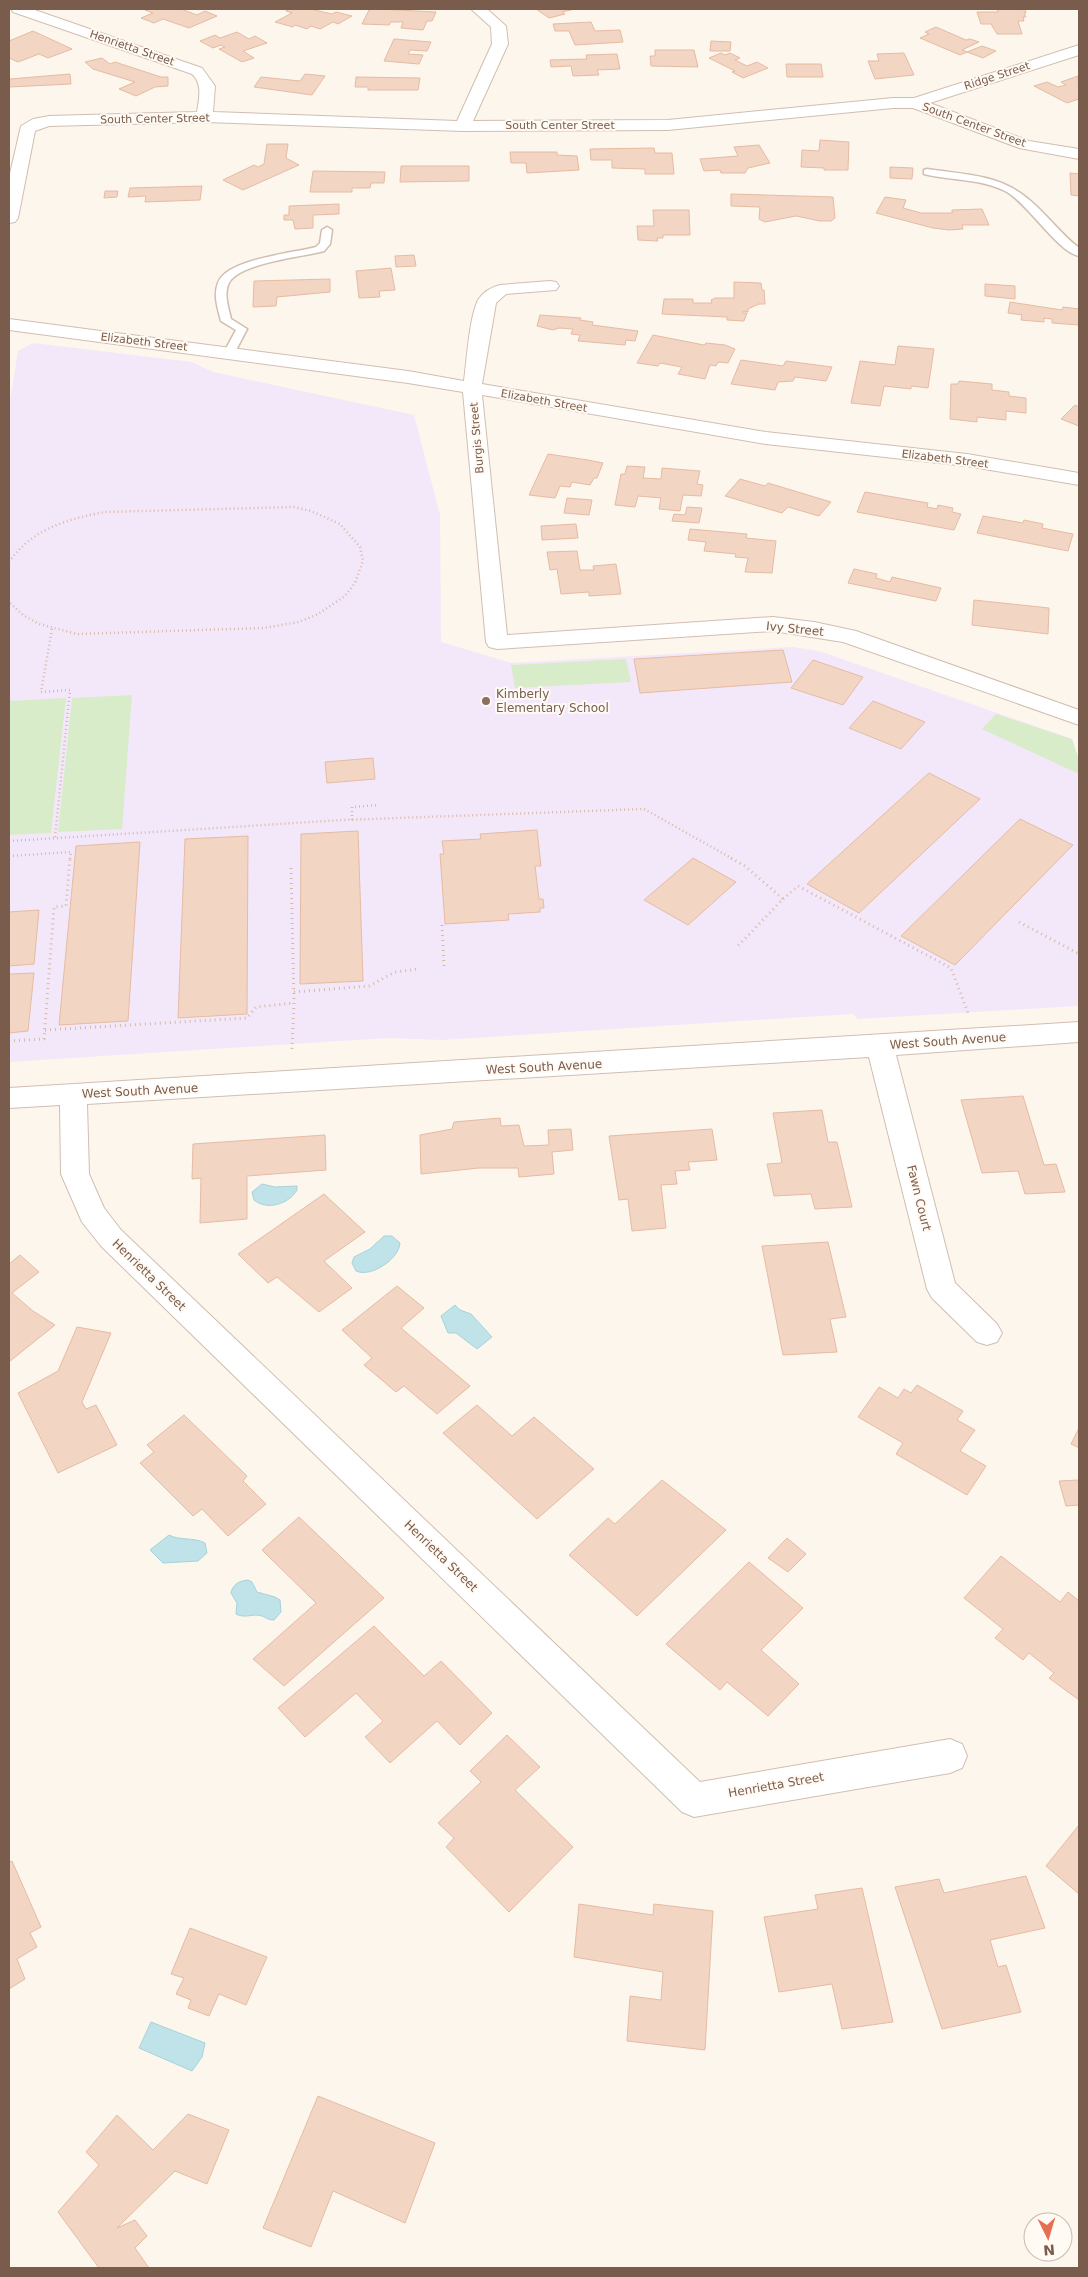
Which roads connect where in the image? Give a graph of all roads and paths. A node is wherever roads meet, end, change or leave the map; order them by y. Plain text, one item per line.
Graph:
1 (18, 9) edge
2 (478, 9) edge
3 (1079, 50) edge
4 (914, 103) junction
5 (205, 117) junction
6 (463, 126) junction
7 (1079, 154) edge
8 (927, 172) dead end
9 (9, 218) edge
10 (327, 230) dead end
11 (1079, 252) edge
12 (550, 286) dead end
13 (9, 325) edge
14 (229, 354) junction
15 (472, 388) junction
16 (1079, 479) edge
17 (9, 562) edge
18 (9, 602) edge
19 (52, 629) junction
20 (497, 642) joint
21 (1079, 718) edge
22 (378, 805) dead end
23 (352, 820) junction
24 (55, 838) junction
25 (9, 841) edge
26 (9, 856) edge
27 (291, 868) dead end
28 (783, 899) junction
29 (1019, 922) dead end
30 (442, 925) dead end
31 (736, 948) dead end
32 (1079, 954) edge
33 (444, 966) dead end
34 (418, 969) dead end
35 (294, 992) junction
36 (294, 1003) junction
37 (969, 1016) dead end
38 (45, 1030) junction
39 (1079, 1032) edge
40 (9, 1041) edge
41 (880, 1046) junction
42 (292, 1050) dead end
43 (73, 1095) junction
44 (9, 1098) edge
45 (987, 1333) dead end
46 (950, 1756) dead end

1 - 5 street, Henrietta Street
2 - 6 street
3 - 4 street, Ridge Street
4 - 6 street, South Center Street
4 - 7 street, South Center Street
5 - 6 street, South Center Street
5 - 9 street, South Center Street
8 - 11 lane
10 - 14 lane
12 - 15 street, Burgis Street
13 - 14 street, Elizabeth Street
14 - 15 street, Elizabeth Street
15 - 16 street, Elizabeth Street
15 - 20 street, Burgis Street
17 - 19 path
18 - 19 path
19 - 24 path
20 - 21 street, Ivy Street
22 - 23 path
23 - 24 path
23 - 28 path
24 - 25 path
26 - 38 path
27 - 35 path
28 - 31 path
28 - 37 path
29 - 32 path
30 - 33 path
34 - 35 path
35 - 36 path
36 - 38 path
36 - 42 path
38 - 40 path
39 - 41 street, West South Avenue
41 - 43 street, West South Avenue
41 - 45 street, Fawn Court
43 - 44 street, West South Avenue
43 - 46 street, Henrietta Street

